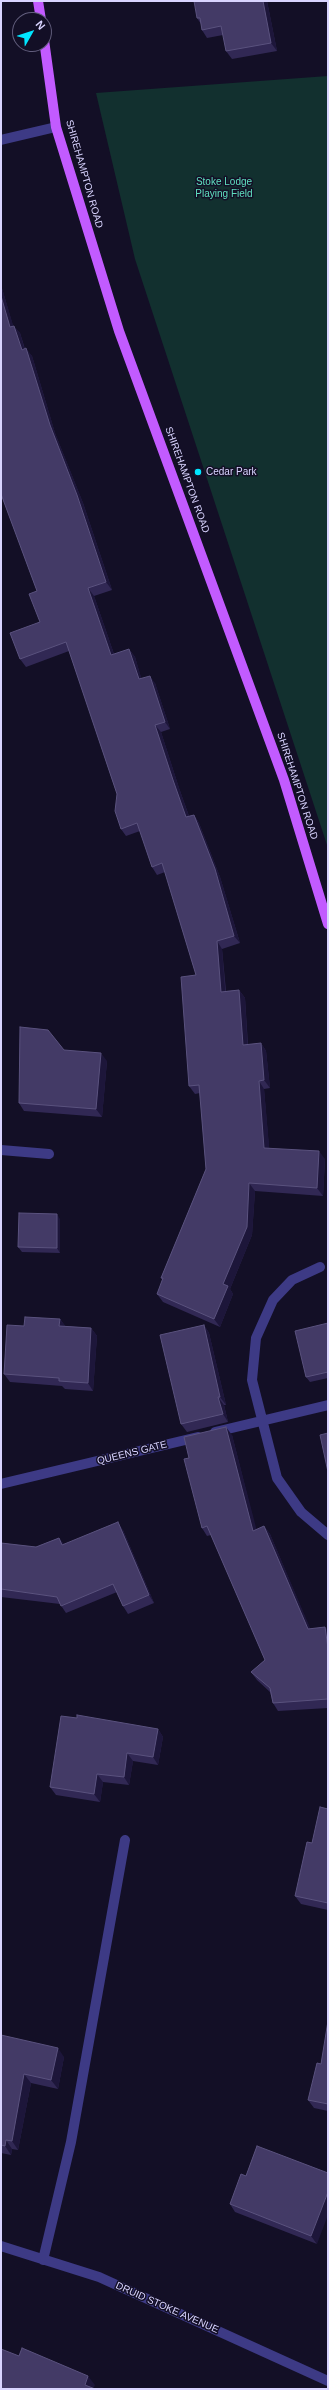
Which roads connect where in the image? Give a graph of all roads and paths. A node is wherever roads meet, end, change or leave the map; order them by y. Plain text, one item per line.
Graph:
1 (38, 1) edge
2 (40, 12) edge
3 (46, 52) edge
4 (56, 127) junction
5 (1, 140) edge
6 (328, 924) edge
7 (1, 1150) edge
8 (48, 1154) dead end
9 (320, 1267) dead end
10 (328, 1405) edge
11 (263, 1421) junction
12 (1, 1484) edge
13 (328, 1535) edge
14 (125, 1840) dead end
15 (1, 2246) edge
16 (42, 2260) junction
17 (328, 2381) edge

1 - 2 main road
3 - 4 main road, SHIREHAMPTON ROAD
4 - 5 street
4 - 6 main road, SHIREHAMPTON ROAD
7 - 8 street
9 - 11 street
10 - 11 street, QUEENS GATE
11 - 12 street, QUEENS GATE
11 - 13 street
14 - 16 street
15 - 16 street, DRUID STOKE AVENUE
16 - 17 street, DRUID STOKE AVENUE

